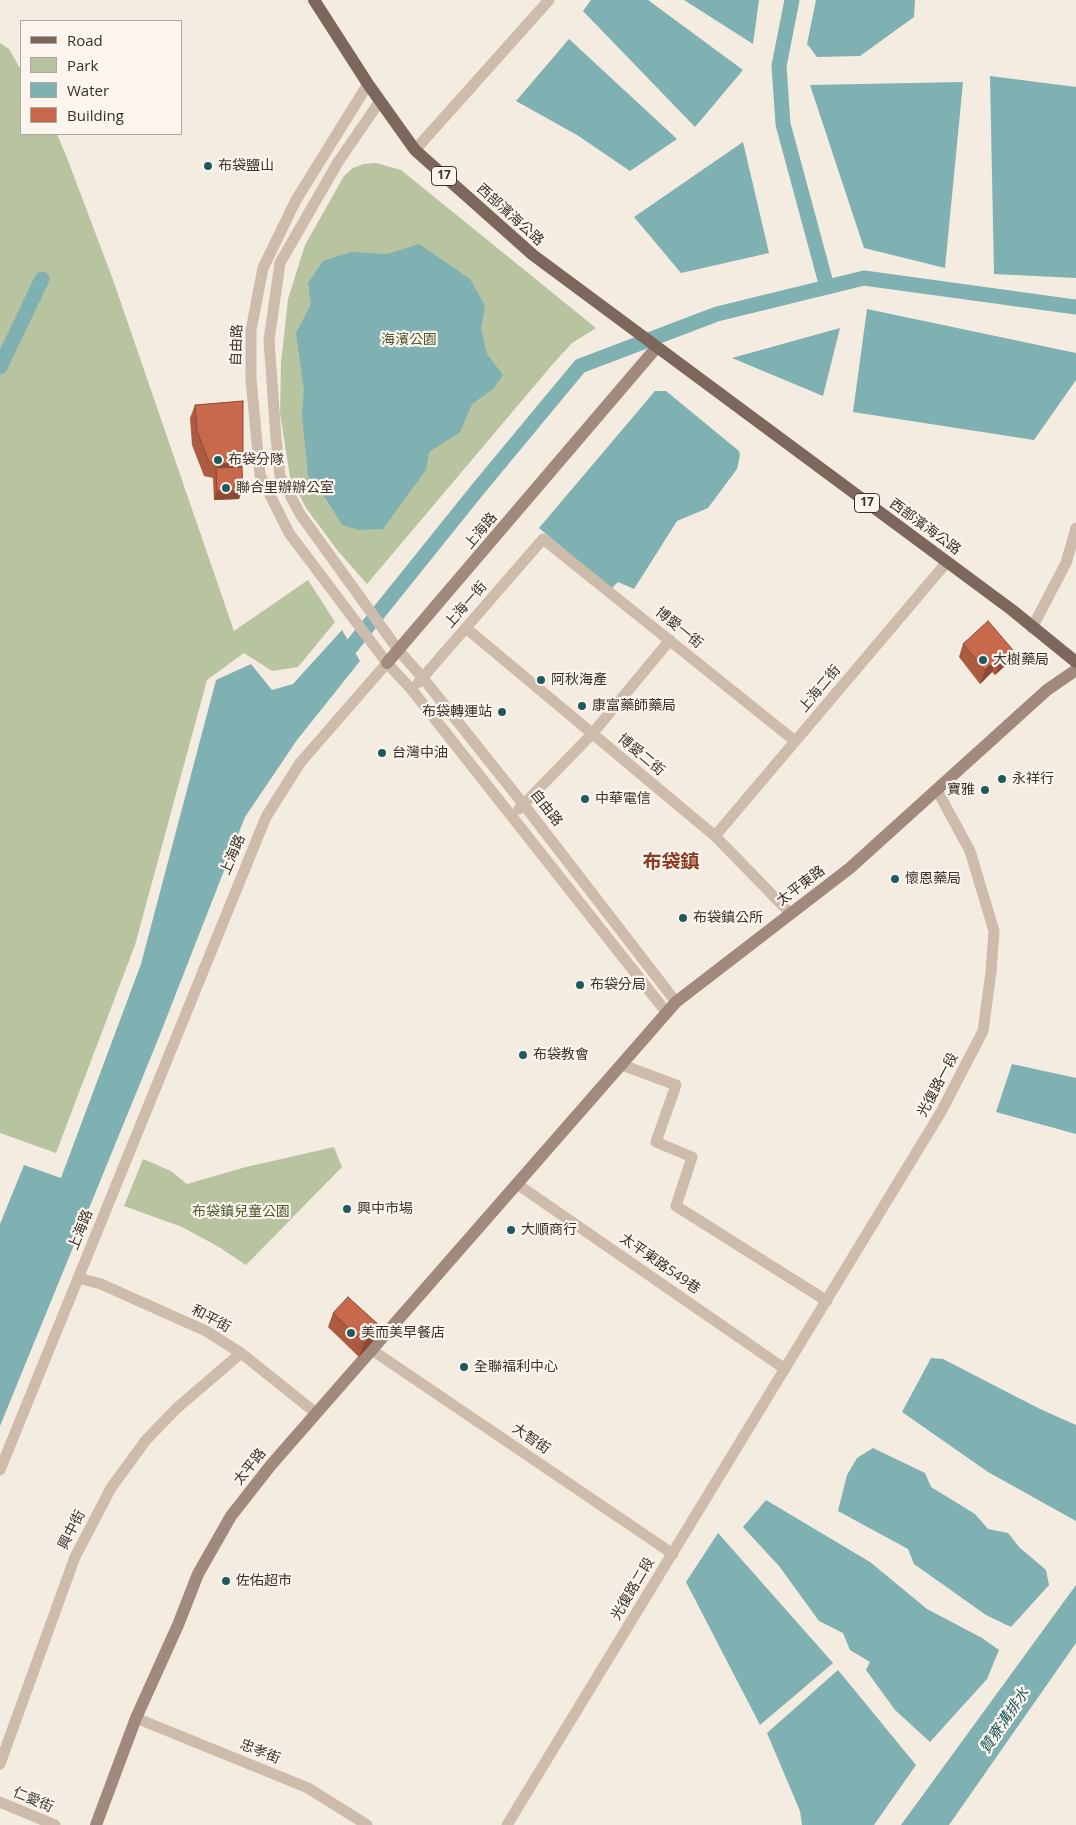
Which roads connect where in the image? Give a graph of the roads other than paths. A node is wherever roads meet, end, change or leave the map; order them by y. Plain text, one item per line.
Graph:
1 (314, 0) edge
2 (549, 0) edge
3 (368, 84) junction
4 (380, 101) junction
5 (416, 150) junction
6 (656, 348) junction
7 (1076, 528) edge
8 (542, 539) joint
9 (947, 562) junction
10 (466, 628) junction
11 (1032, 628) junction
12 (670, 640) junction
13 (399, 650) junction
14 (1076, 662) edge
15 (387, 664) junction
16 (1076, 670) edge
17 (423, 678) junction
18 (412, 690) junction
19 (592, 734) junction
20 (795, 741) junction
21 (937, 790) junction
22 (524, 805) junction
23 (513, 816) junction
24 (715, 836) junction
25 (790, 913) junction
26 (676, 1002) junction
27 (667, 1013) junction
28 (622, 1065) junction
29 (517, 1184) junction
30 (78, 1278) junction
31 (827, 1301) junction
32 (372, 1350) junction
33 (241, 1353) junction
34 (786, 1369) junction
35 (316, 1413) junction
36 (0, 1470) edge
37 (673, 1554) junction
38 (136, 1718) junction
39 (0, 1764) edge
40 (0, 1802) edge
41 (55, 1825) edge
42 (96, 1825) edge
43 (367, 1825) edge
44 (507, 1825) edge

1 - 3 main road, 西部濱海公路 / 17
2 - 5 street
3 - 4 main road, 西部濱海公路 / 17
3 - 15 street, 自由路
4 - 5 main road, 西部濱海公路 / 17
4 - 13 street, 自由路
5 - 6 main road, 西部濱海公路 / 17
6 - 9 main road, 西部濱海公路 / 17
6 - 13 main road, 上海路
7 - 11 street
8 - 10 street, 上海一街
8 - 12 street, 博愛一街
9 - 11 main road, 西部濱海公路 / 17
9 - 20 street, 上海二街
10 - 17 street, 上海一街
10 - 19 street, 博愛二街
11 - 14 main road, 西部濱海公路 / 17
12 - 19 street
12 - 20 street, 博愛一街
13 - 15 main road, 上海路
13 - 17 street, 自由路
15 - 18 street
15 - 30 street, 上海路
16 - 21 main road, 太平東路
17 - 18 street, 上海一街
17 - 22 street, 自由路
18 - 23 street
19 - 22 street
19 - 24 street, 博愛二街
20 - 24 street, 上海二街
21 - 25 main road, 太平東路
21 - 31 street, 光復路一段
22 - 23 street
22 - 26 street, 自由路
23 - 27 street
24 - 25 street, 博愛二街
25 - 26 main road, 太平東路
26 - 27 main road, 太平東路
27 - 28 main road, 太平東路
28 - 29 main road, 太平東路
28 - 31 street
29 - 32 main road, 太平路
29 - 34 street, 太平東路549巷
30 - 33 street, 和平街
30 - 36 street, 上海路
31 - 34 street, 光復路一段
32 - 35 main road, 太平路
32 - 37 street, 大智街
33 - 35 street, 和平街
33 - 39 street, 興中街
34 - 37 street, 光復路二段
35 - 38 main road, 太平路
37 - 44 street, 光復路二段
38 - 42 main road, 太平路
38 - 43 street, 忠孝街
40 - 41 street, 仁愛街

